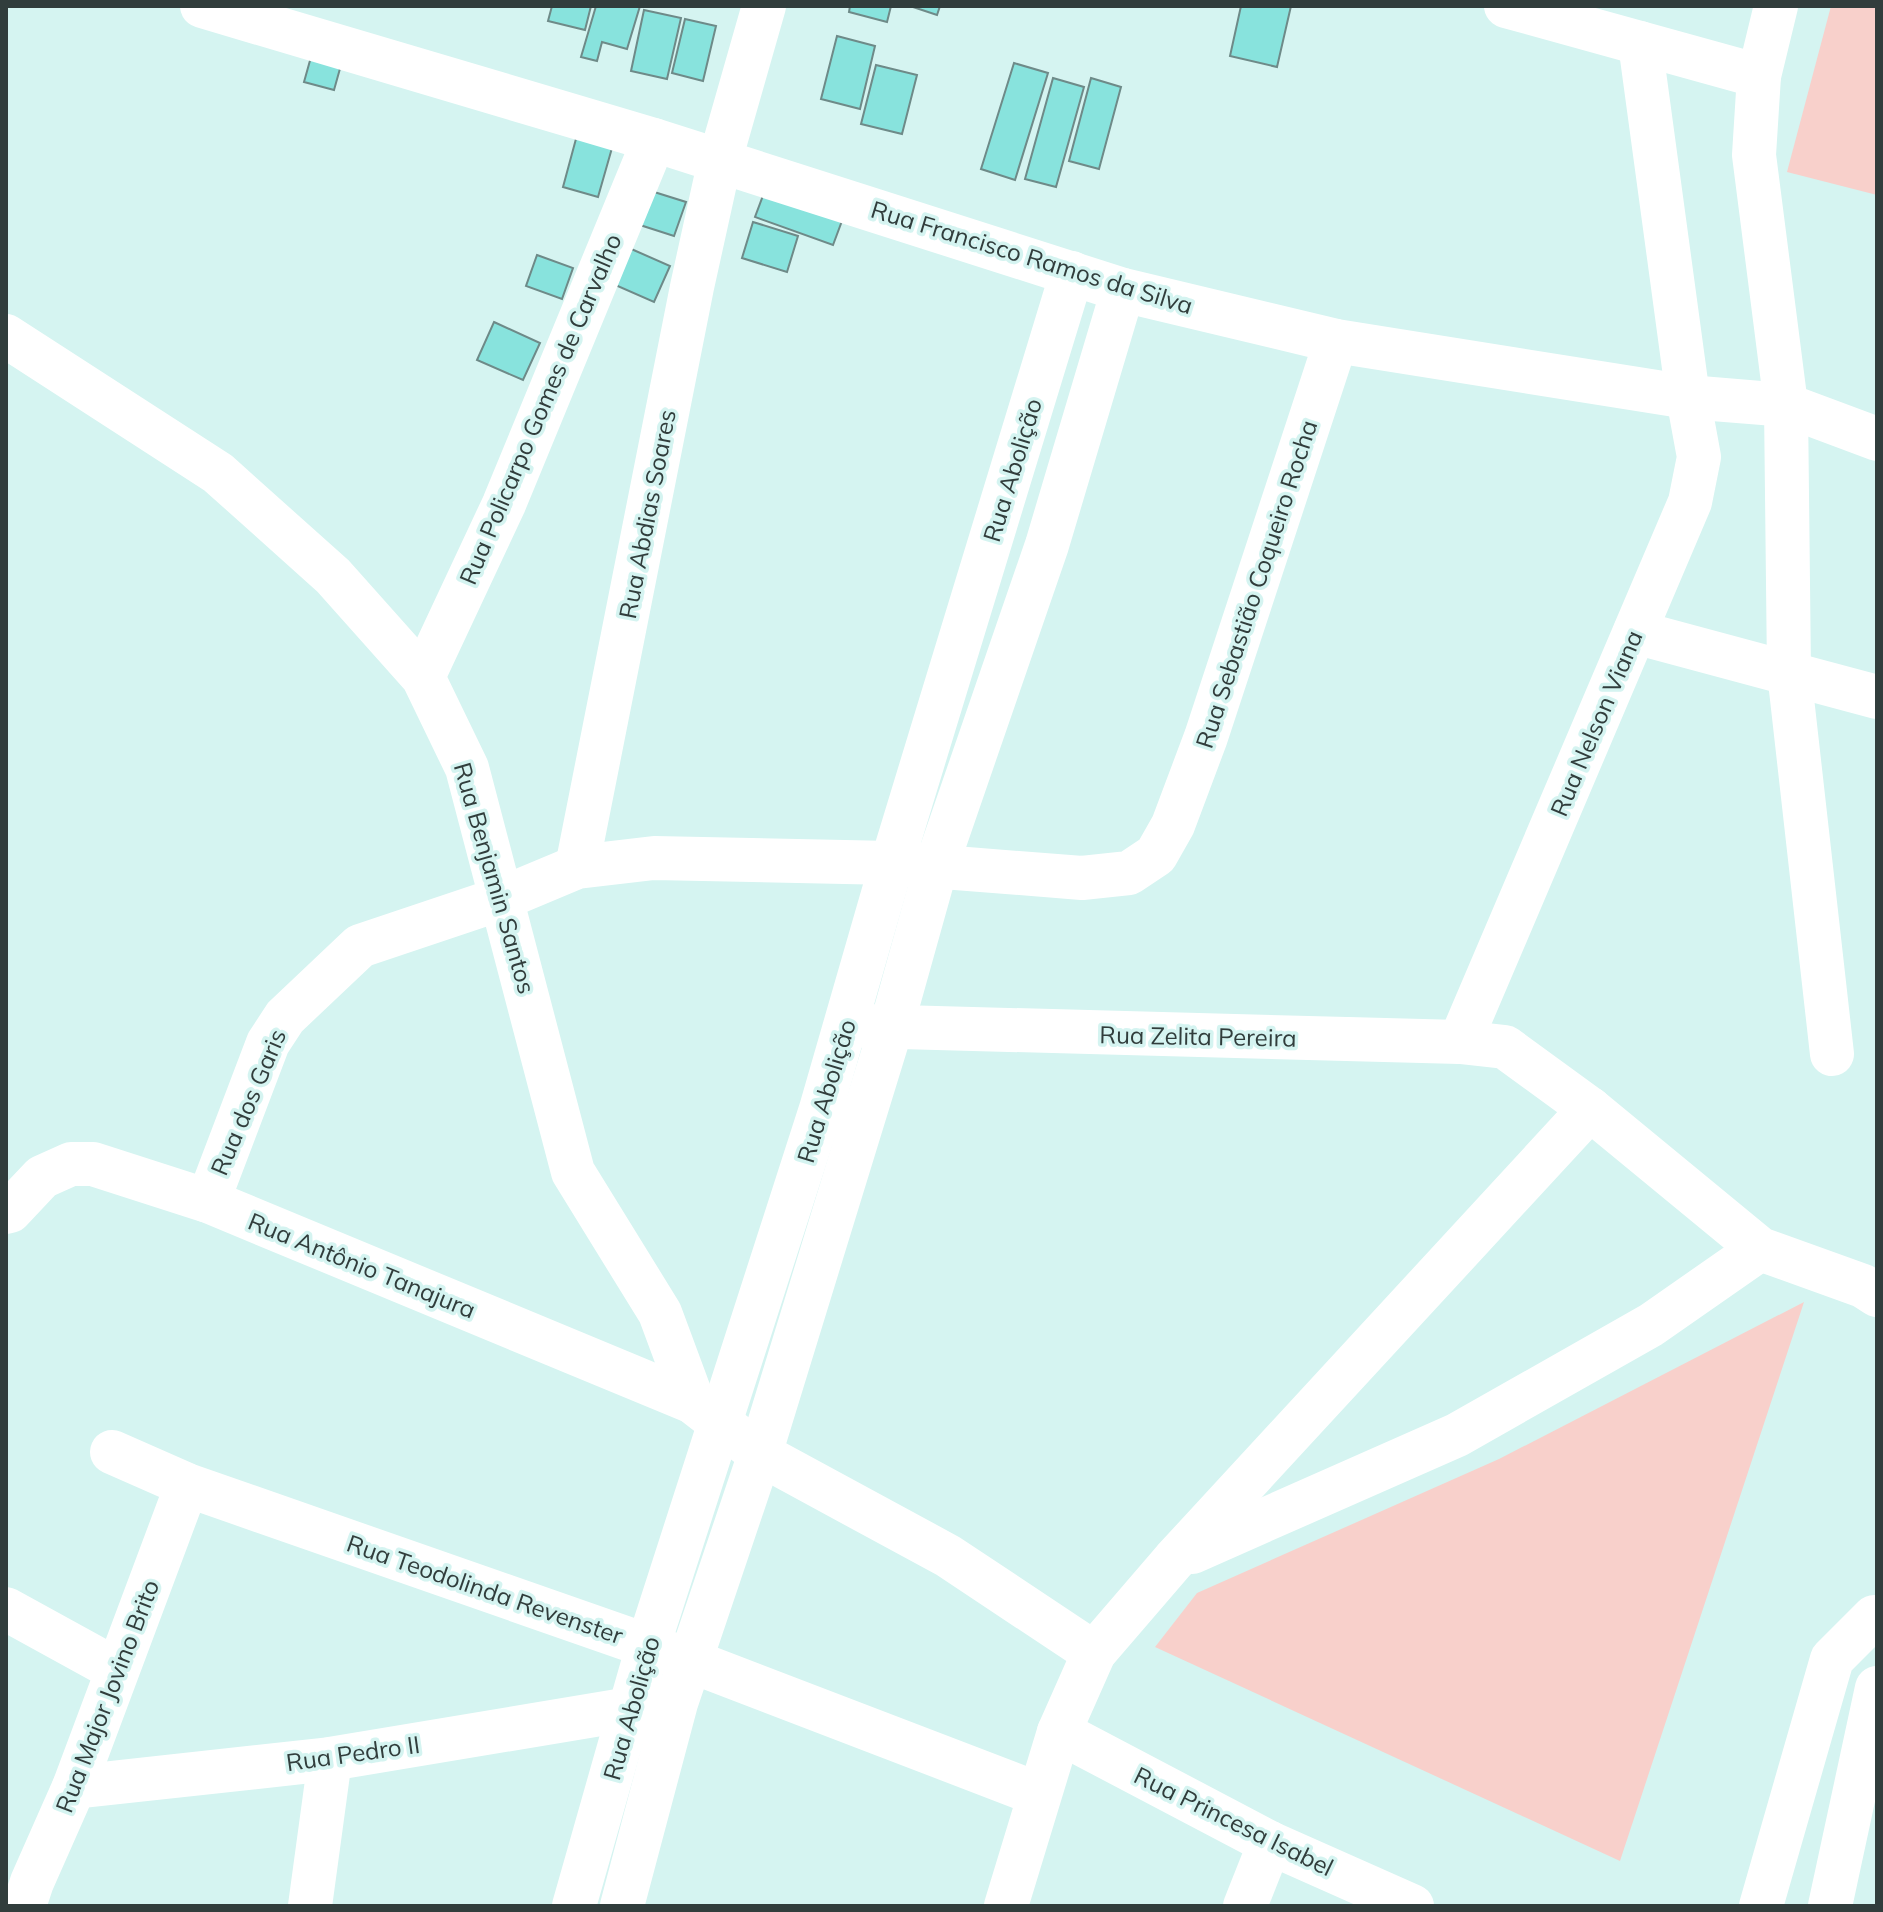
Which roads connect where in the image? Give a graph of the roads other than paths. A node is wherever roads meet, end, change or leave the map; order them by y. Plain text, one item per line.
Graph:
1 (202, 6) edge
2 (764, 6) edge
3 (1506, 6) edge
4 (1776, 6) edge
5 (1640, 43) junction
6 (1759, 76) junction
7 (654, 140) junction
8 (720, 160) junction
9 (1072, 273) junction
10 (1123, 290) junction
11 (6, 336) edge
12 (1336, 341) junction
13 (1688, 397) junction
14 (1786, 405) junction
15 (1877, 439) edge
16 (1635, 632) junction
17 (1789, 672) junction
18 (423, 677) junction
19 (1877, 697) edge
20 (892, 863) junction
21 (577, 867) junction
22 (936, 867) junction
23 (503, 898) junction
24 (846, 1025) junction
25 (891, 1028) junction
26 (1460, 1042) junction
27 (1832, 1054) dead end
28 (1590, 1109) junction
29 (208, 1201) junction
30 (6, 1212) edge
31 (1760, 1249) junction
32 (1877, 1295) edge
33 (707, 1412) junction
34 (112, 1452) dead end
35 (760, 1454) junction
36 (187, 1485) junction
37 (1174, 1560) junction
38 (6, 1609) edge
39 (1876, 1627) edge
40 (648, 1646) junction
41 (1094, 1653) junction
42 (691, 1661) junction
43 (117, 1670) junction
44 (1877, 1688) edge
45 (676, 1703) junction
46 (630, 1707) junction
47 (1059, 1732) junction
48 (330, 1759) junction
49 (74, 1787) junction
50 (1038, 1794) junction
51 (1270, 1843) junction
52 (21, 1885) edge
53 (310, 1906) edge
54 (574, 1906) edge
55 (622, 1906) edge
56 (1006, 1906) edge
57 (1245, 1906) edge
58 (1412, 1906) edge
59 (1761, 1906) edge
60 (1830, 1906) edge

1 - 7 street, Rua Francisco Ramos da Silva
2 - 8 street, Rua Abdias Soares
3 - 5 street
4 - 6 street
5 - 6 street
5 - 13 street, Rua Nelson Viana
6 - 14 street
7 - 8 street, Rua Francisco Ramos da Silva
7 - 18 street, Rua Policarpo Gomes de Carvalho
8 - 9 street, Rua Francisco Ramos da Silva
8 - 21 street, Rua Abdias Soares
9 - 10 street, Rua Francisco Ramos da Silva
9 - 20 street, Rua Abolição
10 - 12 street, Rua Francisco Ramos da Silva
10 - 22 street, Rua Abolição
11 - 18 street, Rua Benjamin Santos
12 - 13 street, Rua Francisco Ramos da Silva
12 - 22 street, Rua Sebastião Coqueiro Rocha
13 - 14 street, Rua Francisco Ramos da Silva
13 - 16 street, Rua Nelson Viana
14 - 15 street, Rua Francisco Ramos da Silva
14 - 17 street
16 - 17 street
16 - 26 street, Rua Nelson Viana
17 - 19 street
17 - 27 street
18 - 23 street, Rua Benjamin Santos
20 - 21 street
20 - 22 street
20 - 24 street, Rua Abolição
21 - 23 street
22 - 25 street, Rua Abolição
23 - 29 street, Rua dos Garis
23 - 33 street, Rua Benjamin Santos
24 - 25 street, Rua Zelita Pereira
24 - 33 street, Rua Abolição
25 - 26 street, Rua Zelita Pereira
25 - 35 street, Rua Abolição
26 - 28 street, Rua Zelita Pereira
28 - 31 street
28 - 37 street
29 - 30 street, Rua Antônio Tanajura
29 - 33 street, Rua Antônio Tanajura
31 - 32 street
31 - 37 street
33 - 35 street
33 - 40 street, Rua Abolição
34 - 36 street, Rua Teodolinda Revenster
35 - 41 street
35 - 42 street, Rua Abolição
36 - 40 street, Rua Teodolinda Revenster
36 - 43 street, Rua Major Jovino Brito
37 - 41 street
38 - 43 street
39 - 59 street
40 - 42 street, Rua Teodolinda Revenster
40 - 46 street, Rua Abolição
41 - 47 street
42 - 45 street, Rua Abolição
42 - 50 street, Rua Teodolinda Revenster
43 - 49 street, Rua Major Jovino Brito
44 - 60 street
45 - 46 street, Rua Pedro II
45 - 55 street, Rua Abolição
46 - 48 street, Rua Pedro II
46 - 54 street, Rua Abolição
47 - 50 street
47 - 51 street, Rua Princesa Isabel
48 - 49 street, Rua Pedro II
48 - 53 street
49 - 52 street, Rua Major Jovino Brito
50 - 56 street
51 - 57 street
51 - 58 street, Rua Princesa Isabel

